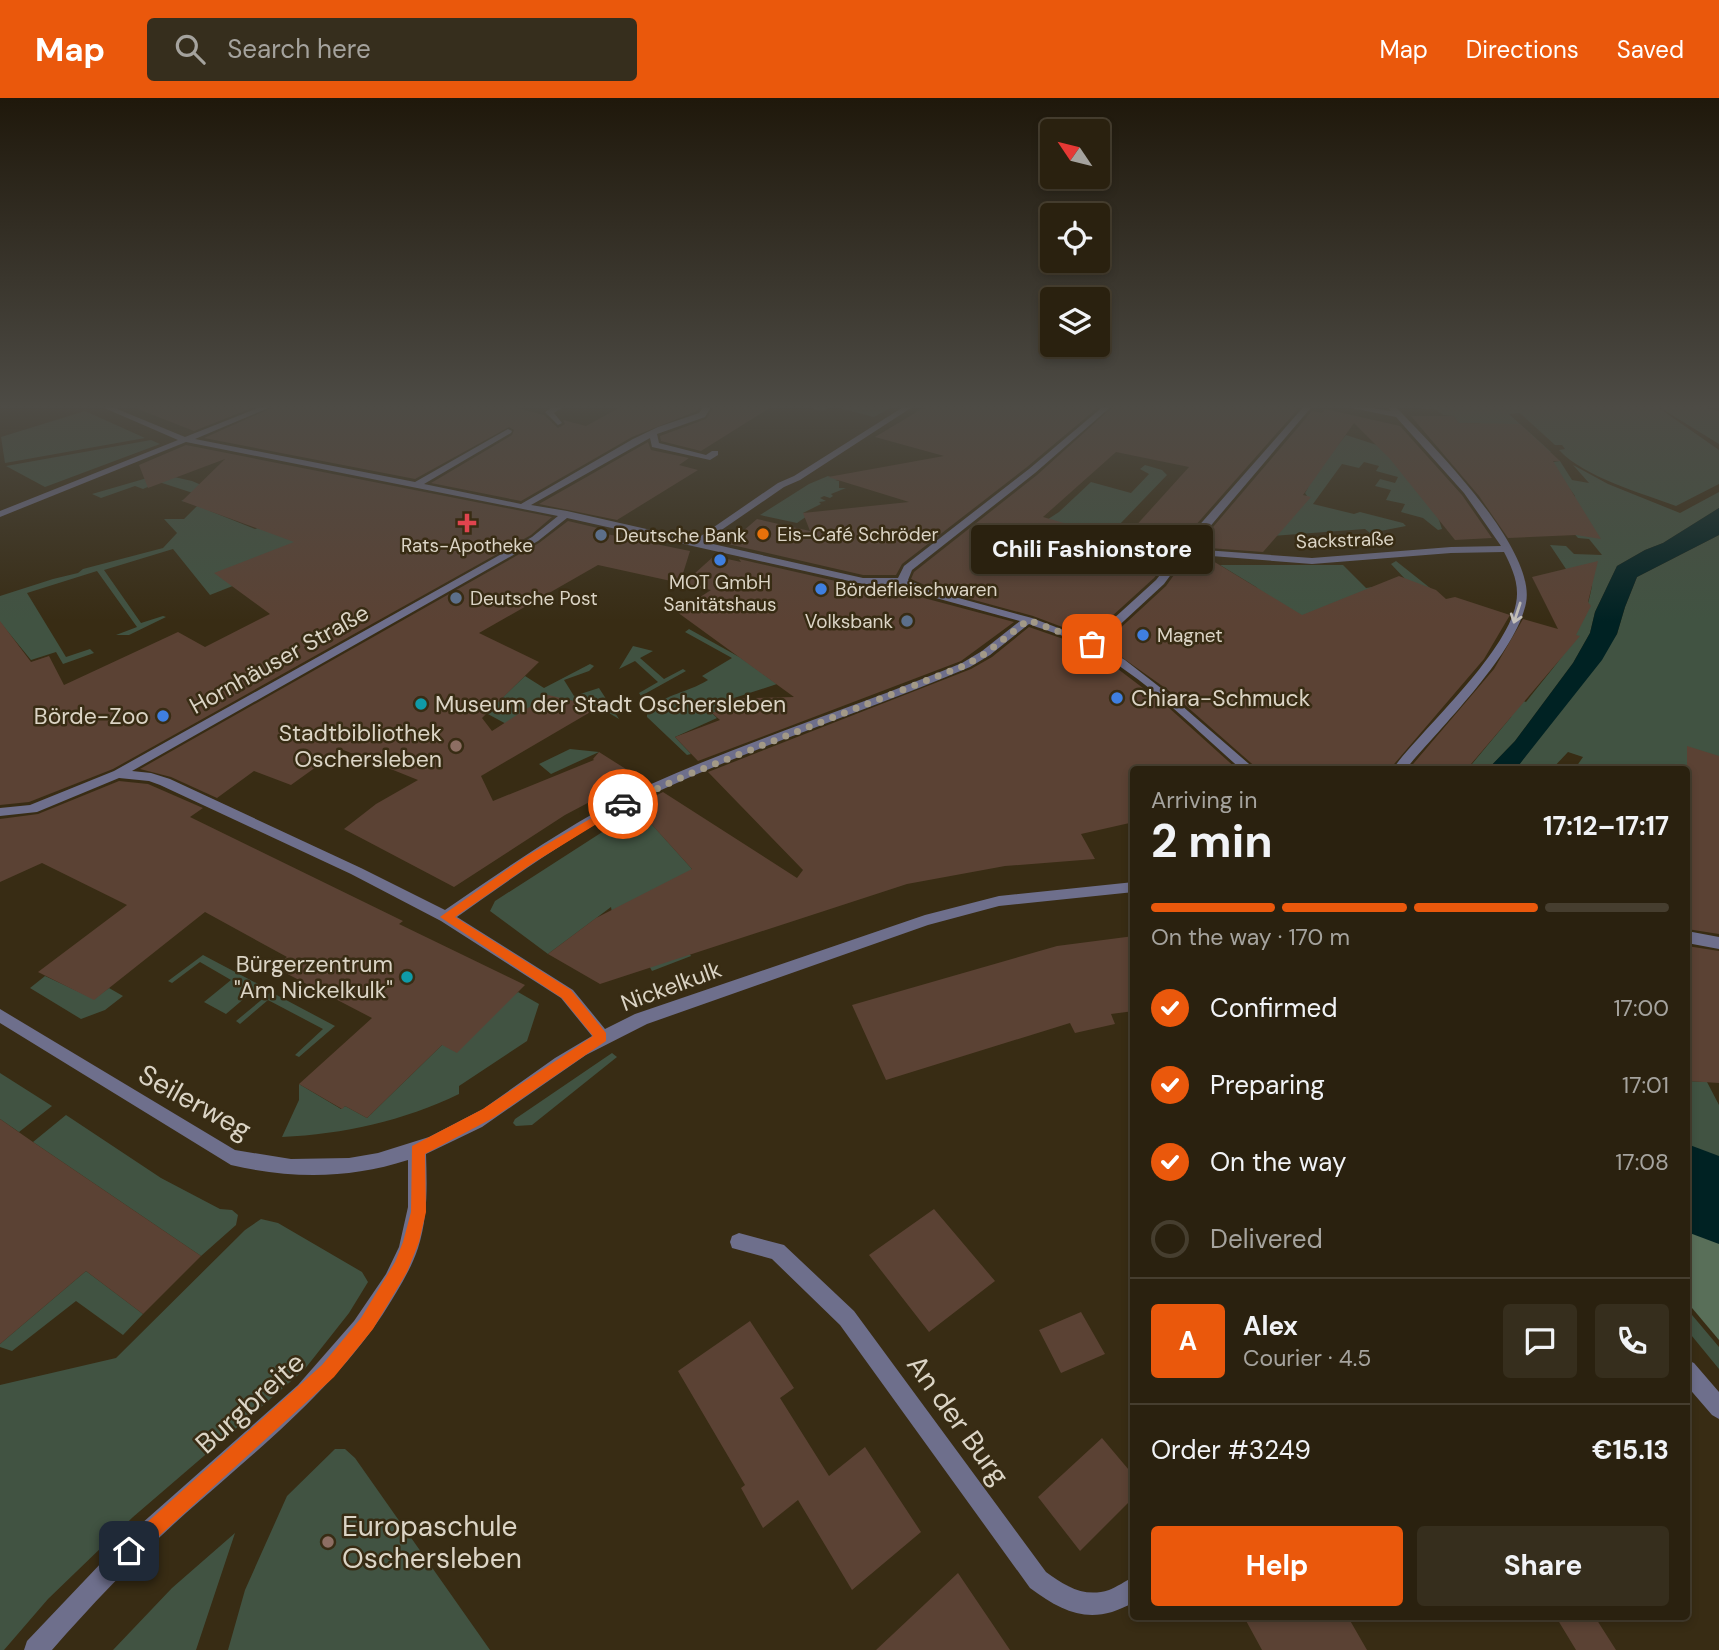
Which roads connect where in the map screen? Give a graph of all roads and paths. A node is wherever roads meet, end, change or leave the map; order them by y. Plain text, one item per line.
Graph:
1 (96, 476) edge
2 (368, 476) edge
3 (431, 476) edge
4 (576, 476) edge
5 (799, 476) edge
6 (1025, 476) edge
7 (1248, 476) edge
8 (1453, 476) edge
9 (415, 486) junction
10 (523, 506) junction
11 (0, 514) edge
12 (567, 514) junction
13 (697, 543) junction
14 (1507, 549) junction
15 (1185, 551) junction
16 (902, 581) junction
17 (1028, 620) junction
18 (1092, 644) junction
19 (1245, 766) edge
20 (1401, 766) edge
21 (118, 774) junction
22 (0, 812) edge
23 (1130, 887) edge
24 (446, 917) junction
25 (1690, 938) edge
26 (1719, 943) edge
27 (0, 1015) edge
28 (602, 1037) junction
29 (417, 1150) junction
30 (738, 1242) dead end
31 (1690, 1374) edge
32 (1719, 1408) edge
33 (1130, 1592) edge
34 (36, 1650) edge

1 - 11 street
2 - 9 street
3 - 9 street
4 - 10 street
5 - 13 street
6 - 16 street
7 - 15 street
8 - 14 street
9 - 10 street
10 - 12 street
12 - 13 street
12 - 21 street, Hornhäuser Straße
13 - 16 street
14 - 15 street, Sackstraße
14 -> 20 street
15 - 18 street
16 - 17 street
17 - 18 street
17 - 24 street
18 - 19 street
21 - 22 street, Hornhäuser Straße
21 - 24 street, Nickelkulk
23 - 28 street, Nickelkulk
24 - 28 street, Nickelkulk
25 - 26 street
27 - 29 street, Seilerweg
28 - 29 street, Seilerweg
29 - 34 street, Burgbreite
30 - 33 street, An der Burg
31 - 32 street

